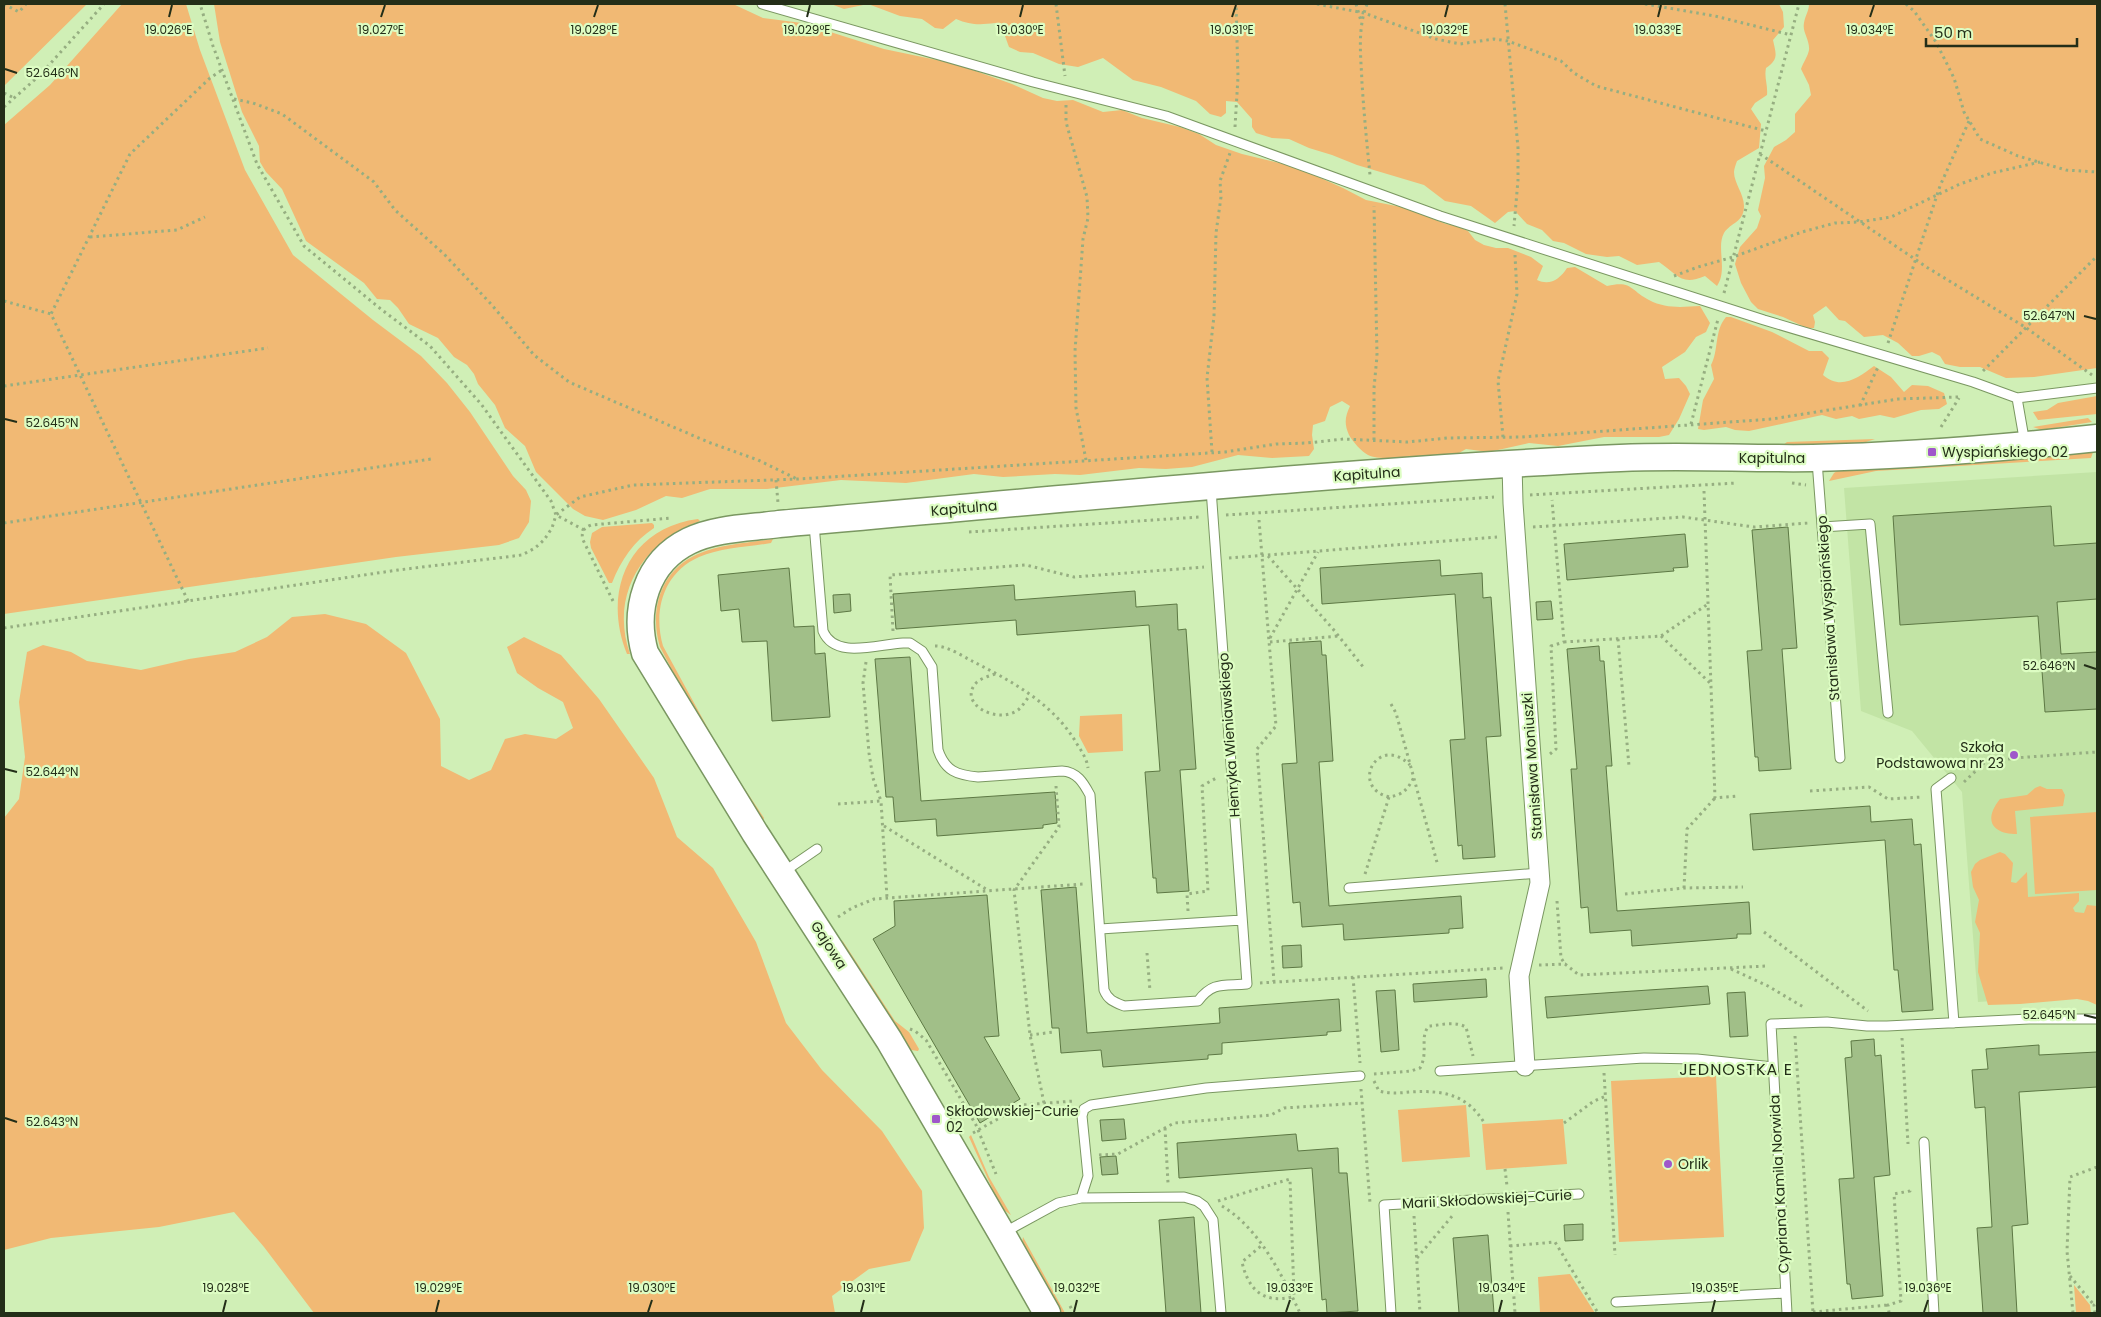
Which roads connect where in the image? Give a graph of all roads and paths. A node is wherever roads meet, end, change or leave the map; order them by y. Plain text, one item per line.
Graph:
1 (4, 4) edge
2 (26, 4) edge
3 (104, 4) edge
4 (200, 4) edge
5 (762, 4) edge
6 (1056, 4) edge
7 (1236, 4) edge
8 (1318, 4) edge
9 (1356, 4) edge
10 (1367, 4) edge
11 (1505, 4) edge
12 (1645, 4) edge
13 (1799, 4) edge
14 (1906, 4) edge
15 (1358, 11) junction
16 (1364, 13) junction
17 (1361, 21) junction
18 (1791, 34) junction
19 (1508, 40) junction
20 (222, 70) junction
21 (1067, 91) junction
22 (4, 94) edge
23 (14, 98) junction
24 (233, 99) junction
25 (4, 107) edge
26 (1969, 121) junction
27 (1766, 130) junction
28 (1234, 141) junction
29 (1760, 154) junction
30 (2040, 162) junction
31 (2097, 172) edge
32 (1372, 191) junction
33 (1937, 195) junction
34 (205, 216) dead end
35 (1859, 222) junction
36 (89, 237) junction
37 (1514, 240) junction
38 (2097, 256) edge
39 (1733, 257) junction
40 (1915, 260) junction
41 (1653, 284) junction
42 (4, 301) edge
43 (1721, 306) junction
44 (51, 314) junction
45 (2026, 327) junction
46 (268, 348) dead end
47 (1884, 356) junction
48 (80, 375) junction
49 (2095, 376) dead end
50 (1973, 382) junction
51 (4, 386) edge
52 (2097, 388) edge
53 (1959, 397) junction
54 (2016, 398) junction
55 (1860, 406) junction
56 (1691, 424) junction
57 (1941, 427) dead end
58 (1503, 437) junction
59 (2097, 438) edge
60 (1374, 440) junction
61 (2025, 446) junction
62 (1212, 452) junction
63 (1817, 458) junction
64 (431, 459) dead end
65 (1086, 460) junction
66 (1512, 464) junction
67 (798, 479) junction
68 (776, 480) junction
69 (1784, 481) dead end
70 (1738, 482) dead end
71 (1819, 485) junction
72 (1211, 486) junction
73 (1704, 491) dead end
74 (1512, 496) junction
75 (1552, 500) dead end
76 (141, 504) junction
77 (779, 509) dead end
78 (556, 516) junction
79 (1214, 516) junction
80 (672, 518) dead end
81 (1259, 520) dead end
82 (1705, 520) junction
83 (814, 521) junction
84 (4, 523) edge
85 (1554, 525) junction
86 (1822, 525) junction
87 (584, 530) junction
88 (1515, 532) junction
89 (961, 533) dead end
90 (1318, 551) junction
91 (1265, 555) junction
92 (1202, 558) dead end
93 (1217, 562) junction
94 (1203, 567) junction
95 (653, 573) joint
96 (1204, 576) dead end
97 (1298, 589) junction
98 (188, 601) junction
99 (613, 601) dead end
100 (1708, 604) junction
101 (4, 628) edge
102 (1339, 636) junction
103 (1661, 636) junction
104 (1618, 639) junction
105 (1269, 641) junction
106 (1564, 642) junction
107 (894, 643) junction
108 (914, 645) junction
109 (869, 646) junction
110 (1364, 668) dead end
111 (996, 674) junction
112 (1711, 684) junction
113 (1030, 694) junction
114 (1391, 704) dead end
115 (1888, 714) dead end
116 (1547, 756) dead end
117 (1840, 758) dead end
118 (1411, 766) junction
119 (1629, 766) dead end
120 (1217, 769) dead end
121 (1055, 771) junction
122 (1414, 777) junction
123 (1951, 778) dead end
124 (1090, 795) junction
125 (1737, 796) dead end
126 (1389, 797) junction
127 (1715, 798) junction
128 (881, 801) junction
129 (838, 804) dead end
130 (883, 825) junction
131 (817, 849) dead end
132 (1540, 872) junction
133 (782, 873) junction
134 (1442, 881) junction
135 (1096, 883) junction
136 (1743, 886) dead end
137 (1362, 887) junction
138 (1349, 888) dead end
139 (1684, 888) junction
140 (1014, 890) junction
141 (1556, 891) dead end
142 (990, 892) junction
143 (1625, 894) dead end
144 (887, 898) junction
145 (1188, 913) dead end
146 (838, 916) dead end
147 (1242, 920) junction
148 (1100, 929) junction
149 (1764, 932) dead end
150 (1148, 953) dead end
151 (1565, 964) dead end
152 (1730, 968) dead end
153 (1353, 977) dead end
154 (1274, 982) dead end
155 (1151, 1004) junction
156 (2097, 1019) edge
157 (1827, 1022) junction
158 (1794, 1023) junction
159 (1954, 1023) junction
160 (1887, 1026) junction
161 (1901, 1026) junction
162 (907, 1028) dead end
163 (1054, 1032) dead end
164 (1030, 1034) junction
165 (1604, 1060) junction
166 (1525, 1066) junction
167 (1773, 1067) junction
168 (1475, 1069) junction
169 (1440, 1071) dead end
170 (1360, 1076) junction
171 (1606, 1096) junction
172 (1082, 1101) dead end
173 (1362, 1102) junction
174 (1044, 1103) junction
175 (1564, 1123) dead end
176 (1485, 1124) dead end
177 (1164, 1128) junction
178 (978, 1131) junction
179 (972, 1133) dead end
180 (1924, 1142) dead end
181 (1908, 1154) dead end
182 (1086, 1156) junction
183 (2097, 1167) edge
184 (1506, 1169) dead end
185 (997, 1176) dead end
186 (1910, 1182) dead end
187 (1579, 1194) dead end
188 (1168, 1196) junction
189 (1081, 1198) junction
190 (1507, 1198) junction
191 (1414, 1203) junction
192 (1370, 1208) dead end
193 (1456, 1211) dead end
194 (1002, 1234) junction
195 (1262, 1246) junction
196 (1510, 1246) junction
197 (1615, 1255) dead end
198 (1417, 1258) junction
199 (2069, 1276) junction
200 (1784, 1293) junction
201 (1292, 1297) junction
202 (1616, 1302) dead end
203 (2096, 1304) edge
204 (1888, 1305) junction
205 (1056, 1306) edge
206 (1813, 1312) edge
207 (1074, 1313) edge
208 (1221, 1313) edge
209 (1300, 1313) edge
210 (1391, 1313) edge
211 (1420, 1313) edge
212 (1515, 1313) edge
213 (1598, 1313) edge
214 (1787, 1313) edge
215 (1889, 1313) edge
216 (1934, 1313) edge
217 (2073, 1313) edge
218 (2095, 1313) edge

1 - 2 path
3 - 23 path
4 - 20 path
5 - 21 lane
6 - 21 path
7 - 28 path
8 - 15 path
9 - 15 path
10 - 16 path
11 - 19 path
12 - 18 path
13 - 18 path
14 - 26 path
15 - 16 path
15 - 17 path
16 - 17 path
16 - 19 path
17 - 32 path
18 - 27 path
19 - 27 path
19 - 37 path
20 - 24 path
20 - 36 path
21 - 28 lane
21 - 65 path
22 - 23 path
23 - 25 path
24 - 67 path
24 - 78 path
26 - 30 path
26 - 33 path
27 - 29 path
28 - 32 lane
28 - 62 path
29 - 35 path
29 - 39 path
30 - 31 path
30 - 33 path
32 - 37 lane
32 - 60 path
33 - 35 path
33 - 40 path
34 - 36 path
35 - 39 path
35 - 40 path
36 - 44 path
37 - 41 lane
37 - 58 path
38 - 45 path
39 - 41 path
39 - 43 path
40 - 45 path
40 - 47 path
41 - 43 lane
42 - 44 path
43 - 47 lane
43 - 56 path
44 - 48 path
45 - 49 path
45 - 50 path
46 - 48 path
47 - 50 lane
47 - 55 path
48 - 51 path
48 - 76 path
50 - 53 path
50 - 54 lane
52 - 54 lane
53 - 55 path
53 - 57 path
54 - 61 lane
55 - 56 path
56 - 58 path
58 - 60 path
59 - 61 street, Kapitulna
60 - 62 path
61 - 63 street, Kapitulna
62 - 65 path
63 - 66 street, Kapitulna
63 - 71 lane, Stanisława Wyspiańskiego
64 - 76 path
65 - 67 path
66 - 72 street, Kapitulna
66 - 74 street, Stanisława Moniuszki
67 - 68 path
68 - 77 path
68 - 78 path
69 - 71 path
70 - 74 path
71 - 86 lane, Stanisława Wyspiańskiego
72 - 79 lane, Henryka Wieniawskiego
72 - 83 street, Kapitulna
73 - 82 path
74 - 79 path
74 - 88 street, Stanisława Moniuszki
75 - 85 path
76 - 84 path
76 - 98 path
78 - 87 path
78 - 98 path
79 - 89 path
79 - 93 lane, Henryka Wieniawskiego
80 - 87 path
81 - 91 path
82 - 85 path
82 - 86 path
82 - 100 path
83 - 95 street, Kapitulna
83 - 109 lane
85 - 88 path
85 - 106 path
86 - 115 lane
86 - 117 lane, Stanisława Wyspiańskiego
87 - 99 path
88 - 90 path
88 - 132 street, Stanisława Moniuszki
90 - 91 path
90 - 97 path
91 - 93 path
91 - 97 path
91 - 105 path
92 - 94 path
93 - 94 path
93 - 147 lane, Henryka Wieniawskiego
94 - 96 path
94 - 107 path
95 - 133 street, Gajowa
97 - 102 path
97 - 105 path
98 - 101 path
100 - 103 path
100 - 112 path
102 - 105 path
102 - 110 path
103 - 104 path
103 - 112 path
104 - 106 path
104 - 119 path
105 - 154 path
106 - 116 path
107 - 108 lane
107 - 109 lane
108 - 111 path
108 - 121 lane
109 - 128 path
111 - 113 path
111 - 113 path
112 - 127 path
113 - 124 path
114 - 118 path
118 - 122 path
118 - 126 path
120 - 145 path
121 - 124 lane
121 - 140 path
122 - 126 path
122 - 134 path
123 - 159 lane
124 - 135 lane
125 - 127 path
126 - 137 path
127 - 139 path
128 - 129 path
128 - 130 path
130 - 142 path
130 - 144 path
131 - 133 lane
132 - 134 lane
132 - 166 street, Stanisława Moniuszki
133 - 194 street, Gajowa
134 - 137 lane
135 - 140 path
135 - 148 lane
136 - 139 path
137 - 138 lane
139 - 143 path
140 - 142 path
140 - 164 path
141 - 151 path
142 - 144 path
144 - 146 path
147 - 148 lane
147 - 155 lane, Henryka Wieniawskiego
148 - 155 lane
149 - 160 path
150 - 155 path
152 - 157 path
153 - 170 path
156 - 159 lane
157 - 158 lane
157 - 160 lane
158 - 167 lane, Cypriana Kamila Norwida
158 - 206 path
159 - 161 lane
160 - 161 lane
161 - 181 path
162 - 178 path
163 - 164 path
164 - 174 path
165 - 166 lane
165 - 167 lane
165 - 171 path
166 - 168 lane
167 - 200 lane, Cypriana Kamila Norwida
168 - 169 lane
168 - 176 path
170 - 173 path
170 - 182 lane
171 - 175 path
171 - 197 path
172 - 174 path
173 - 177 path
173 - 192 path
174 - 178 path
177 - 182 path
177 - 188 path
178 - 179 path
178 - 185 path
180 - 216 lane
182 - 189 lane
183 - 199 path
184 - 190 path
186 - 204 path
187 - 190 lane, Marii Skłodowskiej-Curie
188 - 189 lane
188 - 208 lane
189 - 194 lane
190 - 191 lane, Marii Skłodowskiej-Curie
190 - 196 path
191 - 198 path
191 - 210 lane, Marii Skłodowskiej-Curie
193 - 198 path
194 - 205 street, Gajowa
195 - 201 path
195 - 201 path
195 - 201 path
196 - 212 path
196 - 213 path
198 - 211 path
199 - 203 path
199 - 217 path
200 - 202 lane
200 - 214 lane, Cypriana Kamila Norwida
201 - 209 path
203 - 218 path
204 - 206 path
204 - 215 path
205 - 207 path

